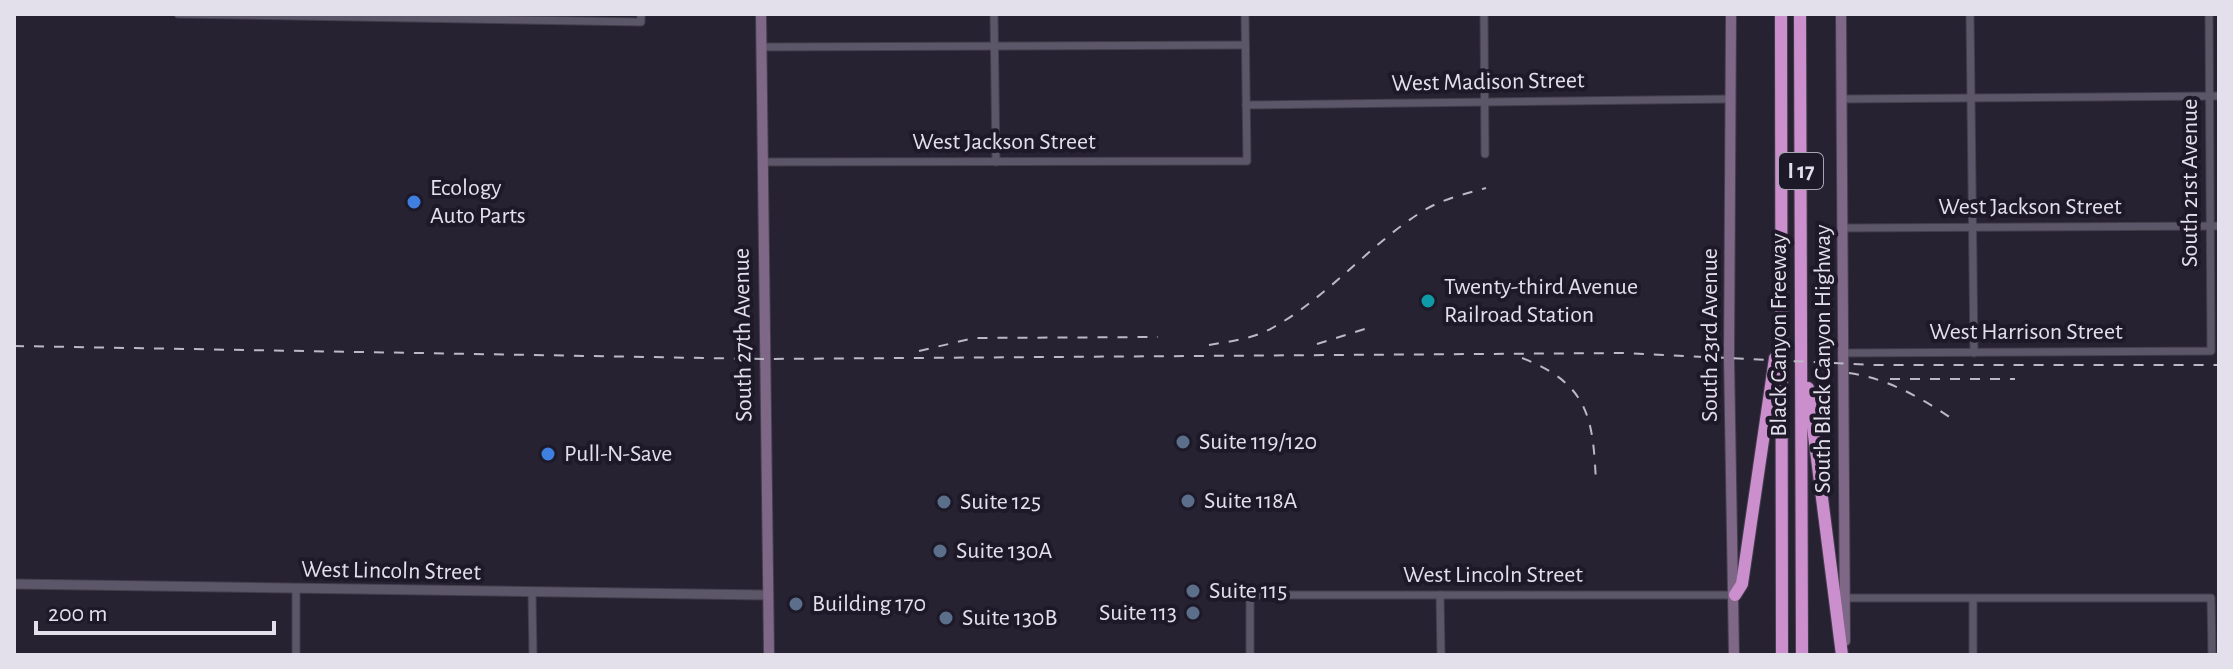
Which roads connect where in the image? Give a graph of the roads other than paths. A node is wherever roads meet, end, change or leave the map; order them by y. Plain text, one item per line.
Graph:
1 (178, 14) edge
2 (761, 14) edge
3 (994, 14) edge
4 (1245, 14) edge
5 (1484, 14) edge
6 (1731, 14) edge
7 (1781, 14) edge
8 (1800, 14) edge
9 (1841, 14) edge
10 (1970, 14) edge
11 (2209, 14) edge
12 (293, 15) edge
13 (409, 16) edge
14 (524, 17) edge
15 (641, 18) edge
16 (1245, 45) junction
17 (995, 46) junction
18 (761, 47) junction
19 (2209, 96) junction
20 (2219, 96) edge
21 (1970, 97) junction
22 (1730, 99) junction
23 (1842, 99) junction
24 (1485, 102) junction
25 (1246, 105) junction
26 (1485, 154) dead end
27 (762, 162) junction
28 (996, 162) junction
29 (2215, 226) edge
30 (1971, 227) junction
31 (1842, 228) junction
32 (1782, 311) junction
33 (1801, 327) junction
34 (2211, 351) joint
35 (1842, 353) junction
36 (1974, 353) junction
37 (14, 584) edge
38 (296, 589) junction
39 (532, 593) junction
40 (767, 595) junction
41 (1440, 595) junction
42 (1735, 595) junction
43 (1845, 598) junction
44 (1973, 599) junction
45 (296, 655) edge
46 (533, 655) edge
47 (769, 655) edge
48 (1250, 655) edge
49 (1441, 655) edge
50 (1734, 655) edge
51 (1782, 655) edge
52 (1802, 655) edge
53 (1843, 655) edge
54 (1973, 655) edge
55 (2212, 655) edge

1 - 12 street
2 - 18 main road, South 27th Avenue
3 - 17 street
4 - 16 street
5 - 24 street
6 - 22 main road, South 23rd Avenue
7 - 32 highway, Black Canyon Freeway / I 17
8 - 33 highway, Black Canyon Freeway / I 17
9 - 23 main road, South Black Canyon Highway
10 - 21 street
11 - 19 street, South 21st Avenue
12 - 13 street
13 - 14 street
14 - 15 street
16 - 17 street
16 - 25 street
17 - 18 street
17 - 28 street
18 - 27 main road, South 27th Avenue
19 - 20 street
19 - 21 street
19 - 29 street, South 21st Avenue
21 - 23 street
21 - 30 street
22 - 24 street, West Madison Street
22 - 42 main road, South 23rd Avenue
23 - 31 main road, South Black Canyon Highway
24 - 25 street, West Madison Street
24 - 26 street
25 - 28 street, West Jackson Street
27 - 28 street, West Jackson Street
27 - 40 main road, South 27th Avenue
29 - 30 street, West Jackson Street
29 - 34 street, South 21st Avenue
30 - 31 street, West Jackson Street
30 - 36 street
31 - 35 main road, South Black Canyon Highway
32 - 42 highway
32 - 51 highway, Black Canyon Freeway / I 17
33 - 52 highway, Black Canyon Freeway / I 17
33 - 53 highway
34 - 36 street, West Harrison Street
35 - 36 street, West Harrison Street
35 - 43 main road, South Black Canyon Highway
37 - 38 street, West Lincoln Street
38 - 39 street, West Lincoln Street
38 - 45 street
39 - 40 street, West Lincoln Street
39 - 46 street
40 - 47 main road, South 27th Avenue
41 - 42 street, West Lincoln Street
41 - 48 street, West Lincoln Street
41 - 49 street
42 - 50 main road, South 23rd Avenue
43 - 44 street
43 - 53 main road, South Black Canyon Highway
44 - 54 street
44 - 55 street

